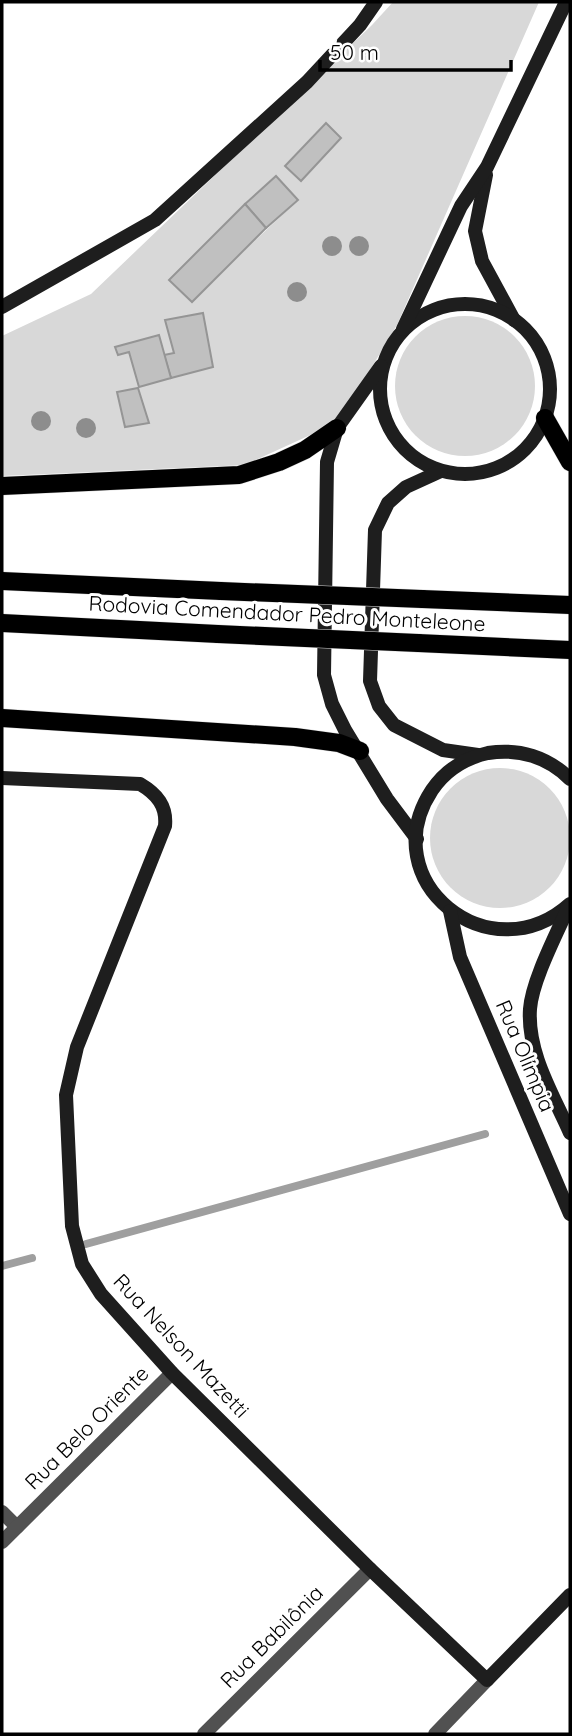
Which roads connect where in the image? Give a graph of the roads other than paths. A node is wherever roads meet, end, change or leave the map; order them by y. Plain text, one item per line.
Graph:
1 (376, 2) edge
2 (566, 2) edge
3 (487, 167) junction
4 (2, 307) edge
5 (514, 320) junction
6 (402, 331) junction
7 (384, 362) junction
8 (545, 418) junction
9 (337, 428) junction
10 (570, 462) edge
11 (441, 471) junction
12 (2, 486) edge
13 (2, 581) edge
14 (570, 605) edge
15 (2, 623) edge
16 (570, 650) edge
17 (2, 718) edge
18 (360, 751) junction
19 (479, 755) junction
20 (2, 778) edge
21 (570, 779) edge
22 (417, 839) junction
23 (569, 905) edge
24 (450, 911) junction
25 (570, 1133) edge
26 (570, 1214) edge
27 (172, 1373) junction
28 (2, 1512) edge
29 (17, 1527) junction
30 (2, 1542) edge
31 (370, 1569) junction
32 (570, 1595) edge
33 (487, 1680) junction
34 (204, 1734) edge
35 (435, 1734) edge

1 - 4 main road
2 - 3 main road
3 - 5 main road
3 - 6 main road
5 - 6 main road
5 - 8 main road
6 - 7 main road
7 - 9 main road
7 - 11 main road
8 - 10 main road
8 - 11 main road
9 - 12 main road
9 - 18 main road
11 - 19 main road
13 - 14 main road, Rodovia Comendador Pedro Monteleone, bridge
15 - 16 main road, Rodovia Comendador Pedro Monteleone, bridge
17 - 18 main road
18 - 22 main road
19 - 21 main road
19 - 22 main road
20 - 27 main road, Rua Nelson Mazetti
22 - 24 main road
23 - 24 main road
23 - 25 main road, Rua Olímpia
24 - 26 main road, Rua Olímpia
27 - 29 street, Rua Belo Oriente
27 - 31 main road, Rua Nelson Mazetti
28 - 29 street
29 - 30 street, Rua Belo Oriente
31 - 33 main road, Rua Nelson Mazetti
31 - 34 street, Rua Babilônia
32 - 33 main road
33 - 35 street

